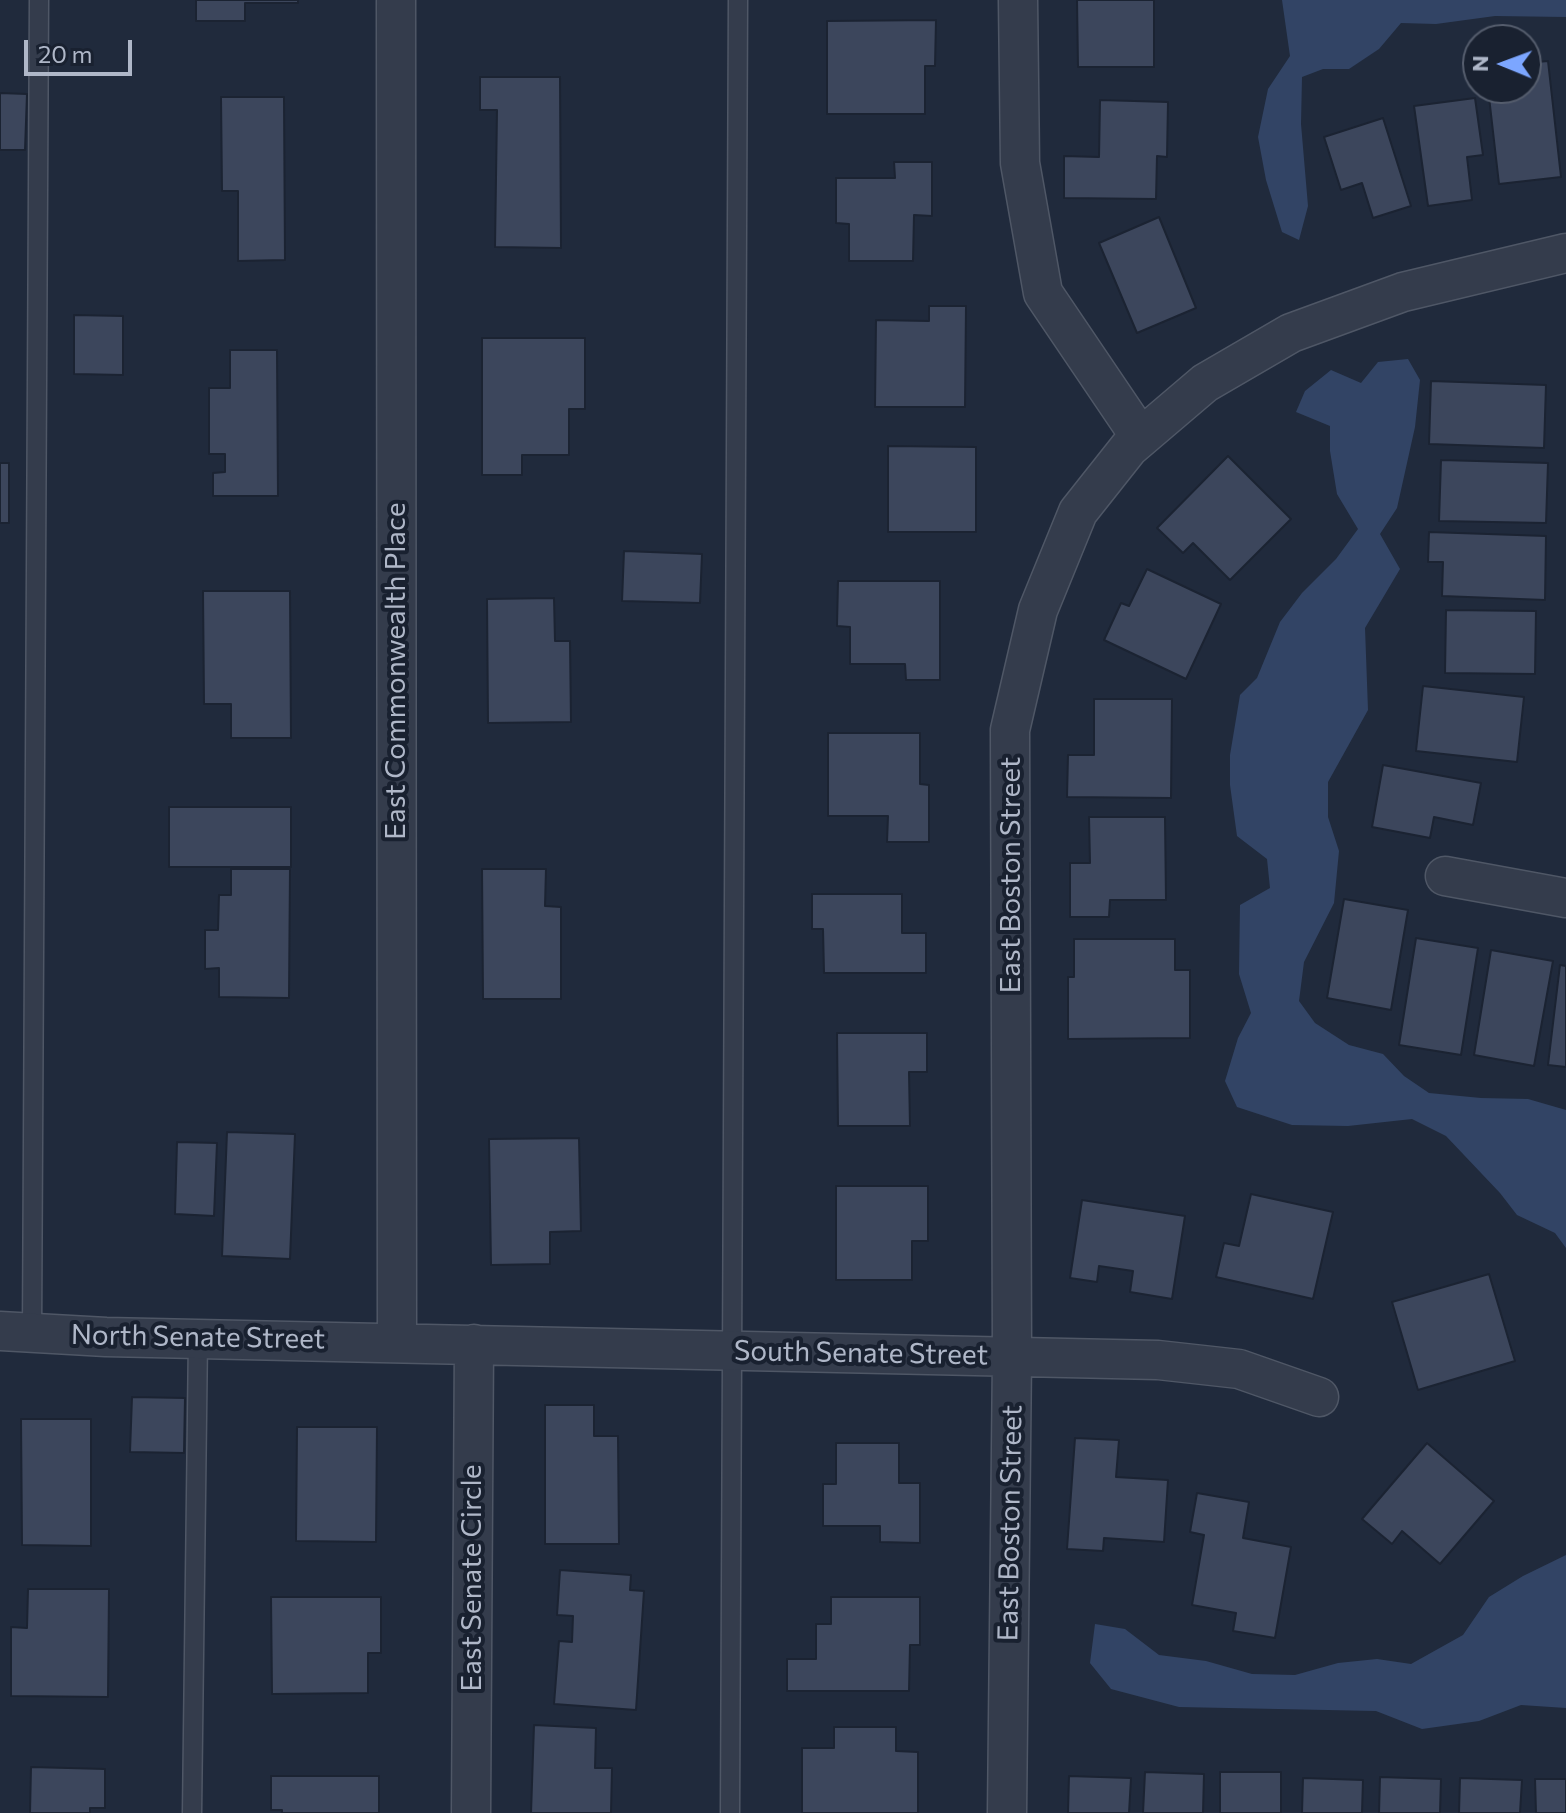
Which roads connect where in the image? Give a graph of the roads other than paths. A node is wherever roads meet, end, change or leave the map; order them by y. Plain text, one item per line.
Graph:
1 (39, 0) edge
2 (396, 0) edge
3 (738, 0) edge
4 (1018, 0) edge
5 (1566, 253) edge
6 (1131, 446) junction
7 (1445, 876) dead end
8 (1566, 898) edge
9 (16, 1332) edge
10 (198, 1337) junction
11 (397, 1342) junction
12 (474, 1344) junction
13 (731, 1350) junction
14 (1012, 1357) junction
15 (1319, 1397) dead end
16 (192, 1813) edge
17 (471, 1813) edge
18 (730, 1813) edge
19 (1007, 1813) edge

1 - 9 lane
2 - 11 street, East Commonwealth Place
3 - 13 lane
4 - 6 street
5 - 6 street, East Boston Street
6 - 14 street, East Boston Street
7 - 8 street
9 - 10 street, North Senate Street
10 - 11 street, North Senate Street
10 - 16 lane
11 - 12 street, South Senate Street
12 - 13 street, South Senate Street
12 - 17 street, East Senate Circle
13 - 14 street, South Senate Street
13 - 18 lane
14 - 15 street, South Senate Street
14 - 19 street, East Boston Street

